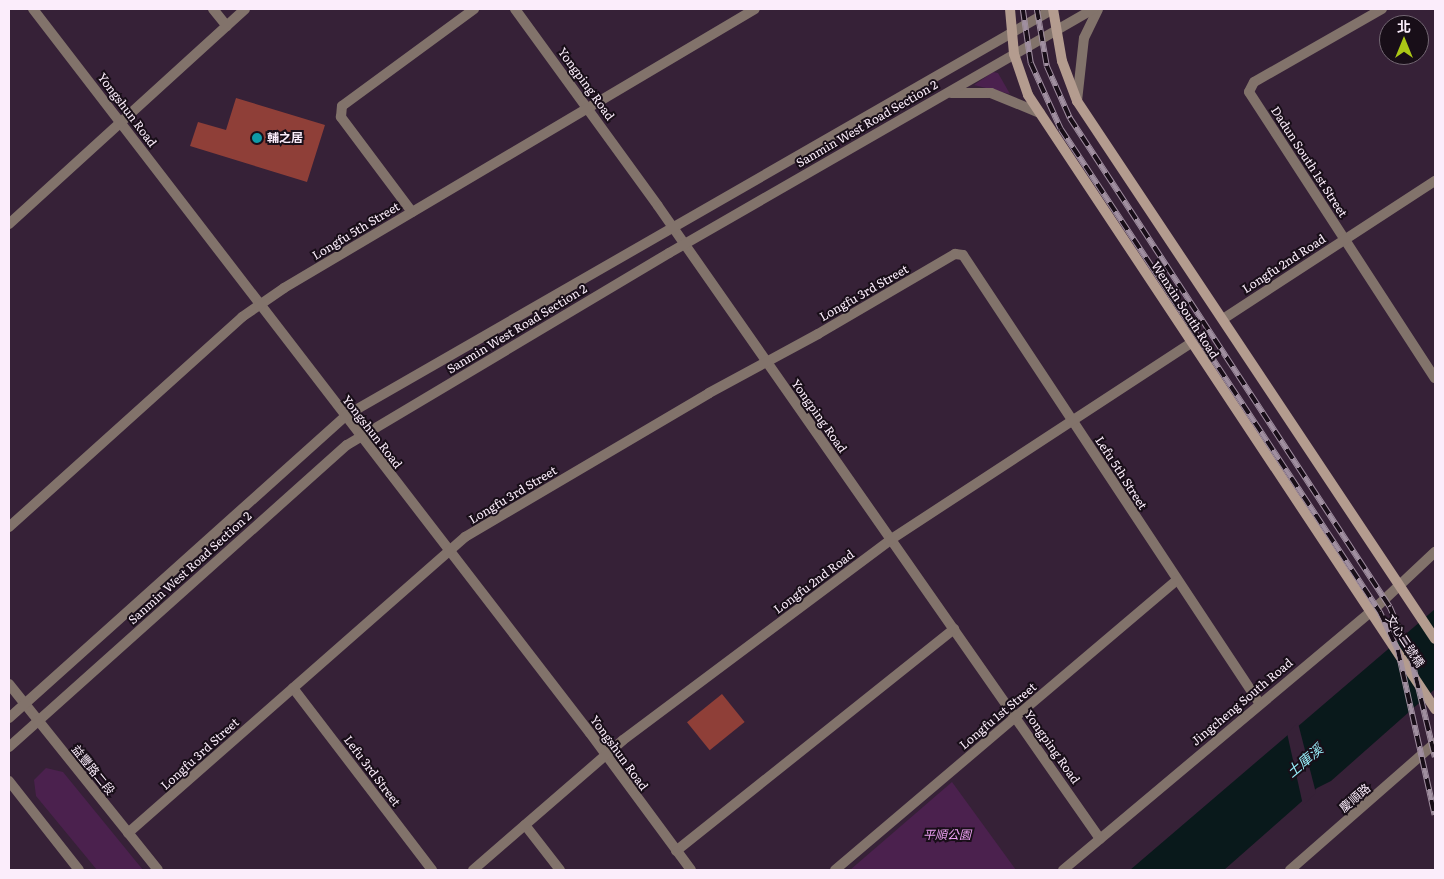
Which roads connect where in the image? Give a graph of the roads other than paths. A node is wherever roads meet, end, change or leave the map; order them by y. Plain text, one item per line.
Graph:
1 (34, 9) edge
2 (213, 9) edge
3 (245, 9) edge
4 (474, 9) edge
5 (515, 9) edge
6 (755, 9) edge
7 (1010, 9) edge
8 (1053, 9) edge
9 (1094, 9) edge
10 (1098, 9) edge
11 (1382, 9) edge
12 (741, 12) edge
13 (227, 26) junction
14 (1011, 31) junction
15 (1055, 31) junction
16 (1014, 54) junction
17 (947, 93) junction
18 (1077, 101) junction
19 (588, 108) junction
20 (1040, 113) junction
21 (121, 121) junction
22 (1435, 181) edge
23 (412, 212) junction
24 (10, 219) edge
25 (673, 228) junction
26 (1345, 240) junction
27 (684, 245) junction
28 (963, 255) joint
29 (260, 306) junction
30 (1223, 319) junction
31 (1192, 343) junction
32 (765, 362) junction
33 (1435, 378) edge
34 (345, 416) junction
35 (1071, 421) junction
36 (360, 436) junction
37 (9, 527) edge
38 (890, 540) junction
39 (1435, 552) edge
40 (450, 554) junction
41 (1176, 580) junction
42 (1400, 586) junction
43 (1371, 612) junction
44 (954, 630) junction
45 (1435, 639) edge
46 (9, 684) edge
47 (293, 688) junction
48 (25, 703) junction
49 (1260, 704) junction
50 (1435, 709) edge
51 (1015, 717) junction
52 (9, 718) edge
53 (39, 720) junction
54 (1435, 743) edge
55 (9, 747) edge
56 (605, 756) junction
57 (9, 781) edge
58 (525, 825) junction
59 (128, 833) junction
60 (1100, 839) junction
61 (676, 851) junction
62 (79, 870) edge
63 (158, 870) edge
64 (432, 870) edge
65 (474, 870) edge
66 (560, 870) edge
67 (691, 870) edge
68 (835, 870) edge
69 (1063, 870) edge
70 (1290, 870) edge

1 - 21 street, Yongshun Road
2 - 13 street
3 - 13 street
4 - 23 street
5 - 19 street, Yongping Road
6 - 12 street, Longfu 5th Street
7 - 14 main road, Wenxin South Road
8 - 14 street, Sanmin West Road Section 2
8 - 15 main road, Wenxin South Road
9 - 15 street, Sanmin West Road Section 2
10 - 18 street
11 - 26 street, Dadun South 1st Street
12 - 19 street, Longfu 5th Street
13 - 21 street
14 - 16 main road, Wenxin South Road
14 - 25 street, Sanmin West Road Section 2
15 - 16 street, Sanmin West Road Section 2
15 - 18 main road, Wenxin South Road
16 - 17 street, Sanmin West Road Section 2
16 - 20 main road, Wenxin South Road
17 - 20 street
17 - 27 street, Sanmin West Road Section 2
18 - 30 main road, Wenxin South Road
19 - 23 street, Longfu 5th Street
19 - 25 street, Yongping Road
20 - 31 main road, Wenxin South Road
21 - 24 street
21 - 29 street, Yongshun Road
22 - 26 street, Longfu 2nd Road
23 - 29 street, Longfu 5th Street
25 - 27 street, Yongping Road
25 - 34 street, Sanmin West Road Section 2
26 - 30 street, Longfu 2nd Road
26 - 33 street, Dadun South 1st Street
27 - 32 street, Yongping Road
27 - 36 street, Sanmin West Road Section 2
28 - 32 street, Longfu 3rd Street
28 - 35 street, Lefu 5th Street
29 - 34 street, Yongshun Road
29 - 37 street, Longfu 5th Street
30 - 42 main road, Wenxin South Road
31 - 35 street, Longfu 2nd Road
31 - 43 main road, Wenxin South Road
32 - 38 street, Yongping Road
32 - 40 street, Longfu 3rd Street
34 - 36 street, Yongshun Road
34 - 48 street, Sanmin West Road Section 2
35 - 38 street, Longfu 2nd Road
35 - 41 street, Lefu 5th Street
36 - 40 street, Yongshun Road
36 - 53 street, Sanmin West Road Section 2
38 - 44 street, Yongping Road
38 - 56 street, Longfu 2nd Road
39 - 42 street, Jingcheng South Road
40 - 47 street, Longfu 3rd Street
40 - 56 street, Yongshun Road
41 - 49 street, Lefu 5th Street
41 - 51 street, Longfu 1st Street
42 - 43 street, Jingcheng South Road
42 - 45 main road
43 - 49 street, Jingcheng South Road
43 - 50 main road, 文心二號橋
44 - 51 street, Yongping Road
44 - 61 street
46 - 48 street, 益豐路二段
47 - 59 street, Longfu 3rd Street
47 - 64 street, Lefu 3rd Street
48 - 52 street, Sanmin West Road Section 2
48 - 53 street, 益豐路二段
49 - 60 street, Jingcheng South Road
51 - 60 street, Yongping Road
51 - 68 street, Longfu 1st Street
53 - 55 street, Sanmin West Road Section 2
53 - 59 street, 益豐路二段
54 - 70 street, 慶順路
56 - 58 street, Longfu 2nd Road
56 - 61 street, Yongshun Road
57 - 62 street
58 - 65 street, Longfu 2nd Road
58 - 66 street
59 - 63 street, 益豐路二段
60 - 69 street, Jingcheng South Road
61 - 67 street, Yongshun Road

